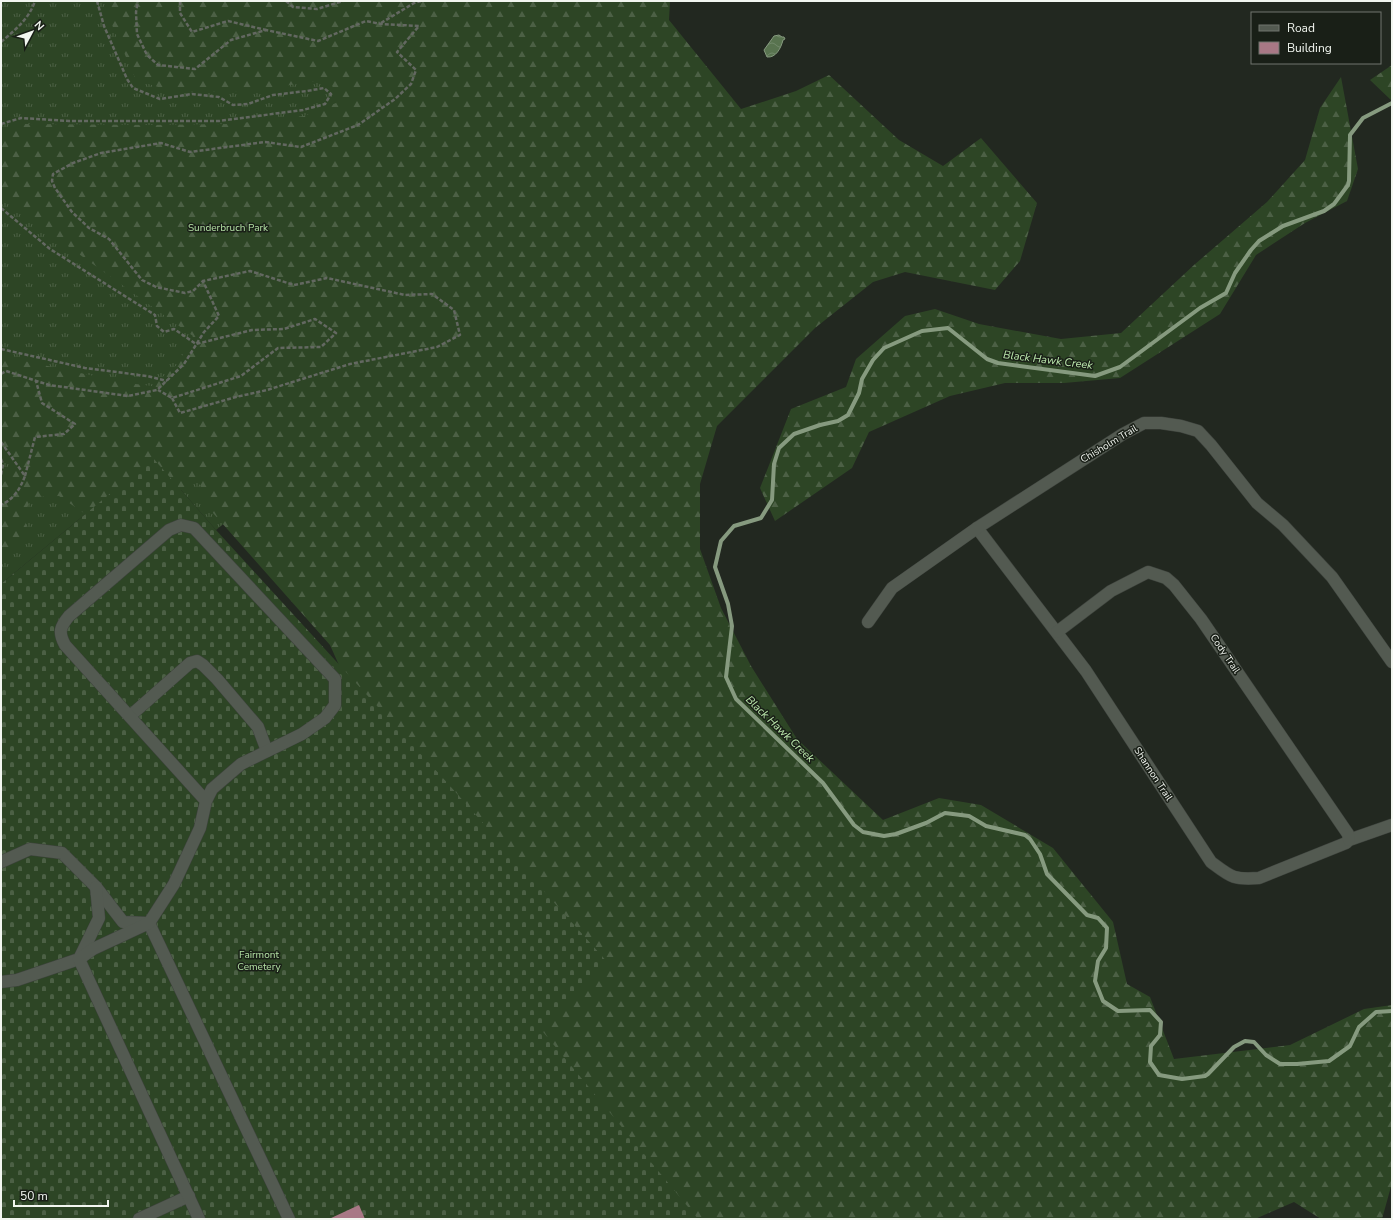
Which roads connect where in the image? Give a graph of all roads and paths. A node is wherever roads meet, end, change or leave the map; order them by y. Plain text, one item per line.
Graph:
1 (35, 1) edge
2 (97, 1) edge
3 (138, 1) edge
4 (180, 1) edge
5 (286, 1) edge
6 (343, 1) edge
7 (421, 1) edge
8 (380, 24) junction
9 (266, 30) junction
10 (1, 42) edge
11 (1, 124) edge
12 (1, 208) edge
13 (203, 281) junction
14 (196, 344) junction
15 (1, 349) edge
16 (1, 374) edge
17 (36, 380) junction
18 (167, 381) junction
19 (157, 390) junction
20 (172, 398) junction
21 (1, 442) edge
22 (1, 459) edge
23 (1, 476) edge
24 (25, 476) junction
25 (1, 505) edge
26 (978, 528) junction
27 (868, 622) dead end
28 (1057, 632) junction
29 (1392, 662) edge
30 (130, 716) junction
31 (266, 751) junction
32 (206, 801) junction
33 (1392, 825) edge
34 (1349, 840) junction
35 (1, 862) edge
36 (96, 887) junction
37 (149, 923) junction
38 (79, 959) junction
39 (1, 982) edge
40 (189, 1196) junction
41 (139, 1219) edge
42 (200, 1219) edge
43 (289, 1219) edge

1 - 10 path
2 - 11 path
3 - 9 path
4 - 9 path
5 - 6 path
7 - 8 path
8 - 9 path
8 - 13 path
12 - 14 path
13 - 14 path
13 - 20 path
14 - 18 path
14 - 20 path
15 - 18 path
16 - 17 path
17 - 19 path
17 - 24 path
18 - 19 path
19 - 20 path
21 - 24 path
22 - 23 path
24 - 25 path
26 - 27 street, Chisholm Trail
26 - 28 street, Shannon Trail
26 - 29 street, Chisholm Trail
28 - 34 street, Shannon Trail
28 - 34 street, Cody Trail
30 - 31 street
30 - 31 street
30 - 32 street
31 - 32 street
32 - 37 street
33 - 34 street, Shannon Trail
35 - 36 street
36 - 37 street
36 - 38 street
37 - 38 street
37 - 43 street
38 - 39 street
38 - 40 street
40 - 41 street
40 - 42 street

